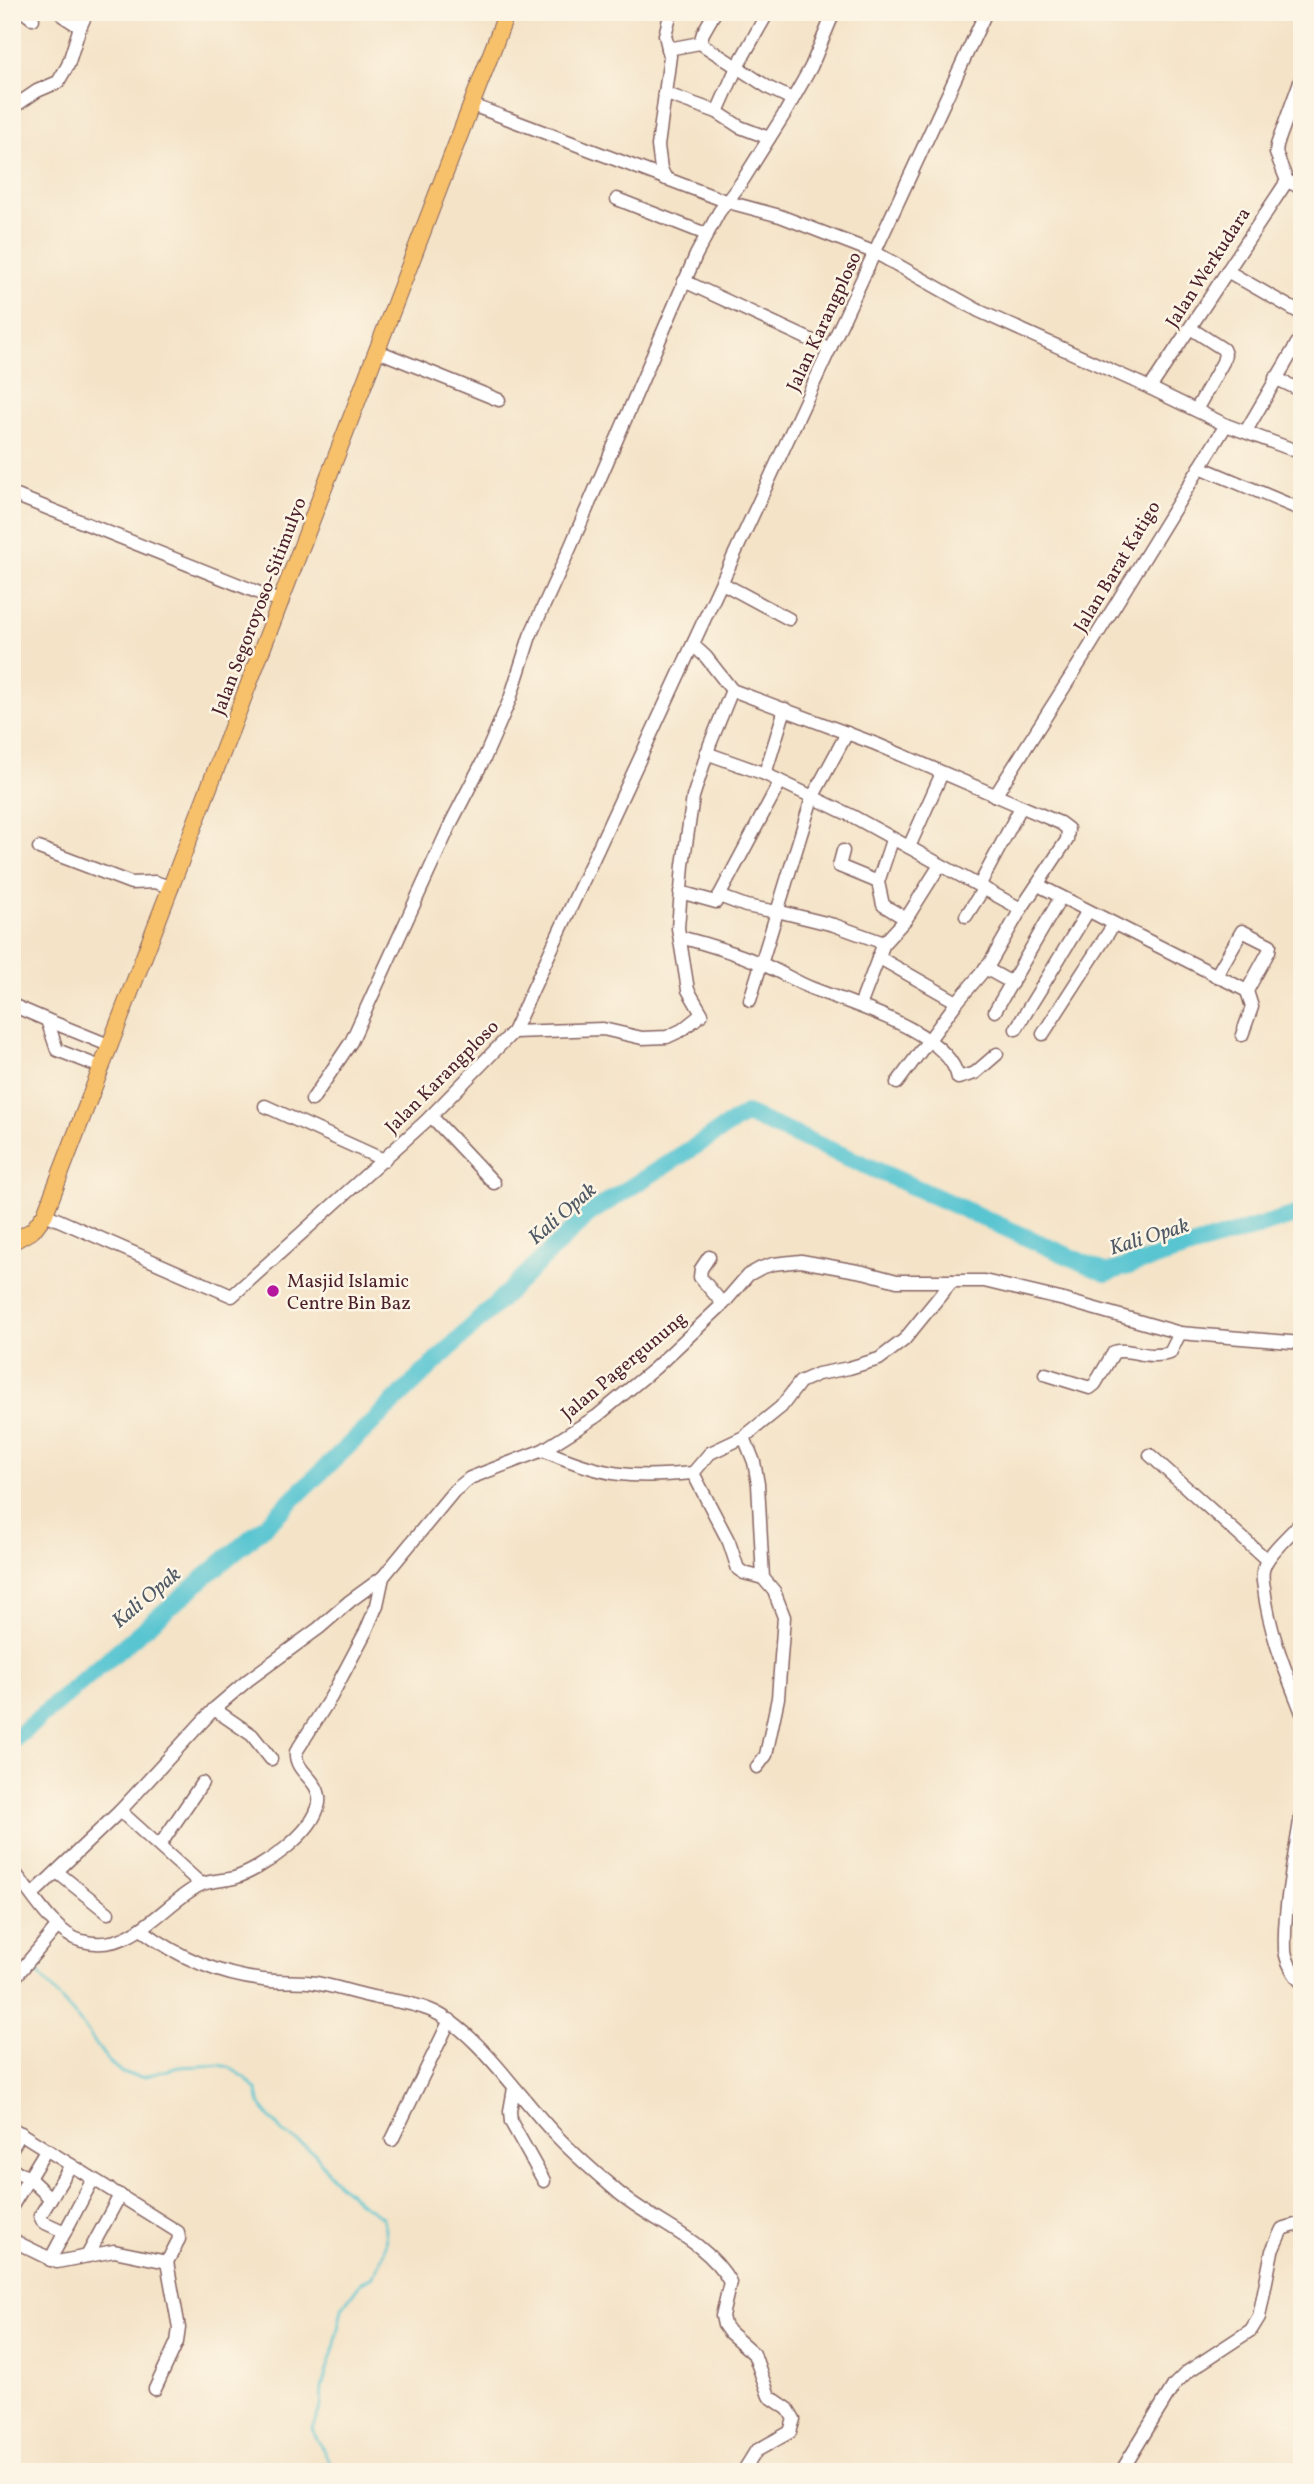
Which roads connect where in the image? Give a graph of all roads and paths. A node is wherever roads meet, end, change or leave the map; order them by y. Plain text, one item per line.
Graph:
1 (63, 12) edge
2 (87, 12) edge
3 (508, 12) edge
4 (671, 12) edge
5 (715, 12) edge
6 (768, 12) edge
7 (834, 12) edge
8 (986, 12) edge
9 (80, 27) junction
10 (700, 43) junction
11 (668, 49) junction
12 (737, 67) junction
13 (1302, 76) edge
14 (664, 93) junction
15 (792, 99) junction
16 (472, 105) junction
17 (12, 108) edge
18 (717, 112) junction
19 (769, 138) junction
20 (666, 179) junction
21 (1287, 181) junction
22 (1302, 188) edge
23 (617, 199) dead end
24 (728, 202) junction
25 (706, 234) junction
26 (876, 253) junction
27 (1227, 271) junction
28 (684, 281) junction
29 (1302, 314) edge
30 (1189, 328) junction
31 (1302, 335) edge
32 (830, 349) junction
33 (378, 351) junction
34 (1275, 378) junction
35 (1150, 388) junction
36 (1302, 391) edge
37 (499, 400) dead end
38 (1196, 410) junction
39 (1226, 425) junction
40 (1246, 431) junction
41 (1302, 453) edge
42 (1200, 467) junction
43 (12, 494) edge
44 (1302, 510) edge
45 (722, 583) junction
46 (282, 602) junction
47 (789, 619) dead end
48 (693, 645) junction
49 (732, 690) junction
50 (785, 709) junction
51 (847, 733) junction
52 (706, 753) junction
53 (942, 773) junction
54 (765, 774) junction
55 (780, 782) junction
56 (995, 796) junction
57 (812, 798) junction
58 (1021, 807) junction
59 (892, 840) junction
60 (909, 847) junction
61 (40, 848) dead end
62 (843, 851) dead end
63 (940, 865) junction
64 (878, 882) junction
65 (1038, 885) junction
66 (981, 887) junction
67 (172, 888) junction
68 (680, 892) junction
69 (719, 896) junction
70 (1061, 897) junction
71 (1021, 909) junction
72 (777, 911) junction
73 (1088, 911) junction
74 (966, 916) dead end
75 (906, 919) junction
76 (1114, 924) junction
77 (680, 937) junction
78 (884, 943) junction
79 (878, 957) junction
80 (763, 964) junction
81 (985, 968) junction
82 (1216, 976) junction
83 (1012, 983) junction
84 (1247, 991) junction
85 (750, 1000) dead end
86 (957, 1002) junction
87 (12, 1005) edge
88 (860, 1006) junction
89 (996, 1011) dead end
90 (47, 1020) junction
91 (1016, 1030) dead end
92 (513, 1031) junction
93 (1043, 1034) dead end
94 (1242, 1035) dead end
95 (928, 1040) junction
96 (111, 1046) junction
97 (997, 1054) dead end
98 (103, 1068) junction
99 (897, 1083) dead end
100 (312, 1100) dead end
101 (265, 1106) dead end
102 (431, 1116) junction
103 (384, 1160) junction
104 (494, 1183) dead end
105 (45, 1214) junction
106 (15, 1237) edge
107 (709, 1257) dead end
108 (952, 1282) junction
109 (723, 1304) junction
110 (1180, 1333) junction
111 (1302, 1343) edge
112 (1045, 1374) dead end
113 (744, 1437) junction
114 (543, 1450) junction
115 (1150, 1455) dead end
116 (693, 1473) junction
117 (1302, 1521) edge
118 (1267, 1560) junction
119 (383, 1577) junction
120 (763, 1578) junction
121 (214, 1709) junction
122 (1302, 1713) edge
123 (271, 1759) dead end
124 (757, 1767) dead end
125 (202, 1783) dead end
126 (1302, 1808) edge
127 (120, 1811) junction
128 (160, 1845) junction
129 (12, 1870) edge
130 (57, 1872) junction
131 (201, 1884) junction
132 (33, 1894) junction
133 (108, 1913) dead end
134 (57, 1927) junction
135 (142, 1930) junction
136 (12, 1981) edge
137 (1302, 1983) edge
138 (450, 2020) junction
139 (514, 2088) junction
140 (17, 2130) edge
141 (392, 2140) dead end
142 (12, 2148) edge
143 (46, 2150) junction
144 (71, 2165) junction
145 (12, 2169) edge
146 (29, 2178) junction
147 (93, 2179) junction
148 (544, 2181) dead end
149 (120, 2195) junction
150 (50, 2198) junction
151 (12, 2206) edge
152 (1302, 2223) edge
153 (65, 2232) junction
154 (12, 2241) edge
155 (87, 2256) junction
156 (50, 2260) junction
157 (167, 2262) junction
158 (155, 2389) dead end
159 (743, 2472) edge
160 (1121, 2472) edge

1 - 9 street
2 - 9 street
3 - 16 main road, Jalan Segoroyoso-Sitimulyo
4 - 11 street
5 - 10 street
6 - 12 street
7 - 15 street
8 - 26 street, Jalan Karangploso
9 - 17 street
10 - 11 street
10 - 12 street
11 - 14 street
12 - 15 street
12 - 18 street
13 - 21 street
14 - 18 street
14 - 20 street
15 - 19 street
16 - 20 street
16 - 33 main road, Jalan Segoroyoso-Sitimulyo
18 - 19 street
19 - 24 street
20 - 24 street
21 - 22 street
21 - 27 street, Jalan Werkudara
23 - 25 street
24 - 25 street
24 - 26 street
25 - 28 street
26 - 32 street, Jalan Karangploso
26 - 35 street
27 - 29 street
27 - 30 street, Jalan Werkudara
28 - 32 street
28 - 100 street
30 - 35 street, Jalan Werkudara
30 - 38 street
31 - 34 street
32 - 45 street, Jalan Karangploso
33 - 37 street
33 - 46 main road, Jalan Segoroyoso-Sitimulyo
34 - 36 street
34 - 40 street
35 - 38 street
38 - 39 street
39 - 40 street
39 - 42 street, Jalan Barat Katigo
40 - 41 street
42 - 44 street
42 - 56 street, Jalan Barat Katigo
43 - 46 street
45 - 47 street
45 - 48 street, Jalan Karangploso
46 - 67 main road, Jalan Segoroyoso-Sitimulyo
48 - 49 street
48 - 92 street, Jalan Karangploso
49 - 50 street
49 - 52 street
50 - 51 street
50 - 54 street
51 - 53 street
51 - 57 street
52 - 54 street
52 - 68 street
53 - 56 street
53 - 60 street
54 - 55 street
55 - 57 street
55 - 69 street
56 - 58 street
57 - 59 street
57 - 72 street
58 - 65 street
58 - 66 street
59 - 60 street
59 - 64 street
60 - 63 street
61 - 67 street
62 - 64 street
63 - 66 street
63 - 75 street
64 - 75 street
65 - 70 street
65 - 71 street
66 - 71 street
66 - 74 street
67 - 96 main road, Jalan Segoroyoso-Sitimulyo
68 - 69 street
68 - 77 street
69 - 72 street
70 - 73 street
70 - 83 street
71 - 81 street
72 - 78 street
72 - 80 street
73 - 76 street
73 - 91 street
75 - 78 street
76 - 82 street
76 - 93 street
77 - 80 street
77 - 92 street
78 - 79 street
79 - 86 street
79 - 88 street
80 - 85 street
80 - 88 street
81 - 83 street
81 - 86 street
82 - 84 street
82 - 84 street
83 - 89 street
84 - 94 street
86 - 95 street
87 - 90 street
88 - 95 street
90 - 96 street
90 - 98 street
92 - 102 street, Jalan Karangploso
95 - 97 street
95 - 99 street
96 - 98 main road, Jalan Segoroyoso-Sitimulyo
98 - 105 main road, Jalan Segoroyoso-Sitimulyo
101 - 103 street
102 - 103 street, Jalan Karangploso
102 - 104 street
103 - 105 street, Jalan Karangploso
105 - 106 main road
107 - 109 street
108 - 109 street, Jalan Pagergunung
108 - 110 street, Jalan Pagergunung
108 - 113 street
109 - 114 street, Jalan Pagergunung
110 - 111 street, Jalan Pagergunung
110 - 112 street
113 - 116 street
113 - 120 street
114 - 116 street
114 - 119 street, Jalan Pagergunung
115 - 118 street
116 - 120 street
117 - 118 street
118 - 122 street
119 - 121 street
119 - 131 street, Jalan Pagergunung
120 - 124 street
121 - 123 street
121 - 127 street
125 - 128 street
126 - 137 street
127 - 128 street
127 - 130 street
128 - 131 street
129 - 132 street, Jalan Pagergunung
130 - 132 street
130 - 133 street
131 - 135 street, Jalan Pagergunung
132 - 134 street, Jalan Pagergunung
134 - 135 street, Jalan Pagergunung
134 - 136 street
135 - 138 street
138 - 139 street
138 - 141 street
139 - 148 street
139 - 159 street
140 - 142 street
140 - 143 street
143 - 144 street
143 - 146 street
144 - 147 street
144 - 150 street
145 - 146 street
146 - 150 street
146 - 151 street
147 - 149 street
147 - 153 street
149 - 155 street
149 - 157 street
150 - 153 street
152 - 160 street
153 - 156 street
154 - 156 street
155 - 156 street
155 - 157 street
157 - 158 street

